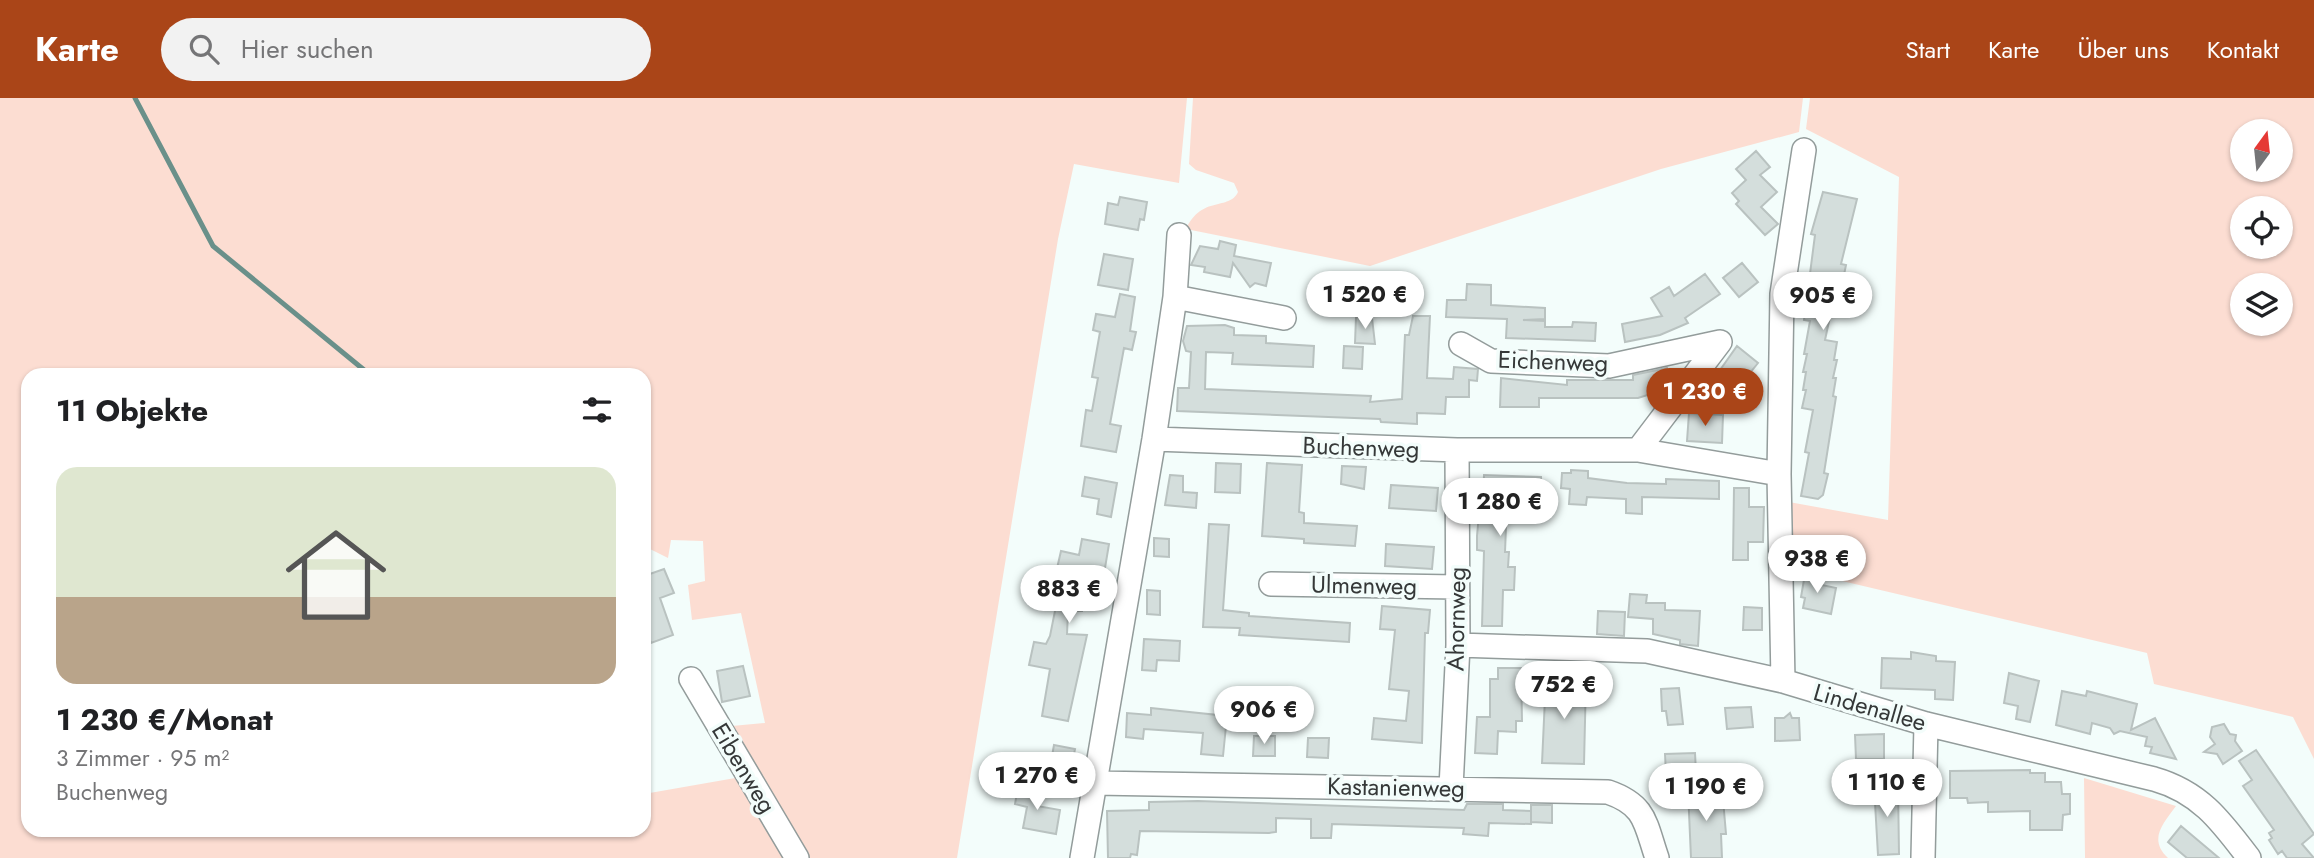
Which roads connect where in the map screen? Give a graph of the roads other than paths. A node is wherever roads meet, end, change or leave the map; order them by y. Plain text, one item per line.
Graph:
1 (1804, 150) dead end
2 (1179, 235) dead end
3 (1175, 297) junction
4 (1284, 318) dead end
5 (1461, 344) dead end
6 (1154, 439) junction
7 (1457, 450) junction
8 (1638, 450) junction
9 (1779, 474) junction
10 (1271, 584) dead end
11 (1457, 587) junction
12 (1458, 645) junction
13 (691, 679) dead end
14 (1783, 681) junction
15 (1926, 723) junction
16 (1095, 783) junction
17 (1451, 788) junction
18 (797, 858) edge
19 (1082, 858) edge
20 (1657, 858) edge
21 (1923, 858) edge
22 (2249, 858) edge

1 - 9 street
2 - 3 street
3 - 4 street
3 - 6 street
5 - 8 street, Eichenweg
6 - 7 street, Buchenweg
6 - 16 street
7 - 8 street, Buchenweg
7 - 11 street, Ahornweg
8 - 9 street, Buchenweg
9 - 14 street
10 - 11 street, Ulmenweg
11 - 12 street, Ahornweg
12 - 14 street, Lindenallee
12 - 17 street, Ahornweg
13 - 18 street, Eibenweg
14 - 15 street, Lindenallee
15 - 21 street
15 - 22 street, Lindenallee
16 - 17 street, Kastanienweg
16 - 19 street
17 - 20 street, Kastanienweg

